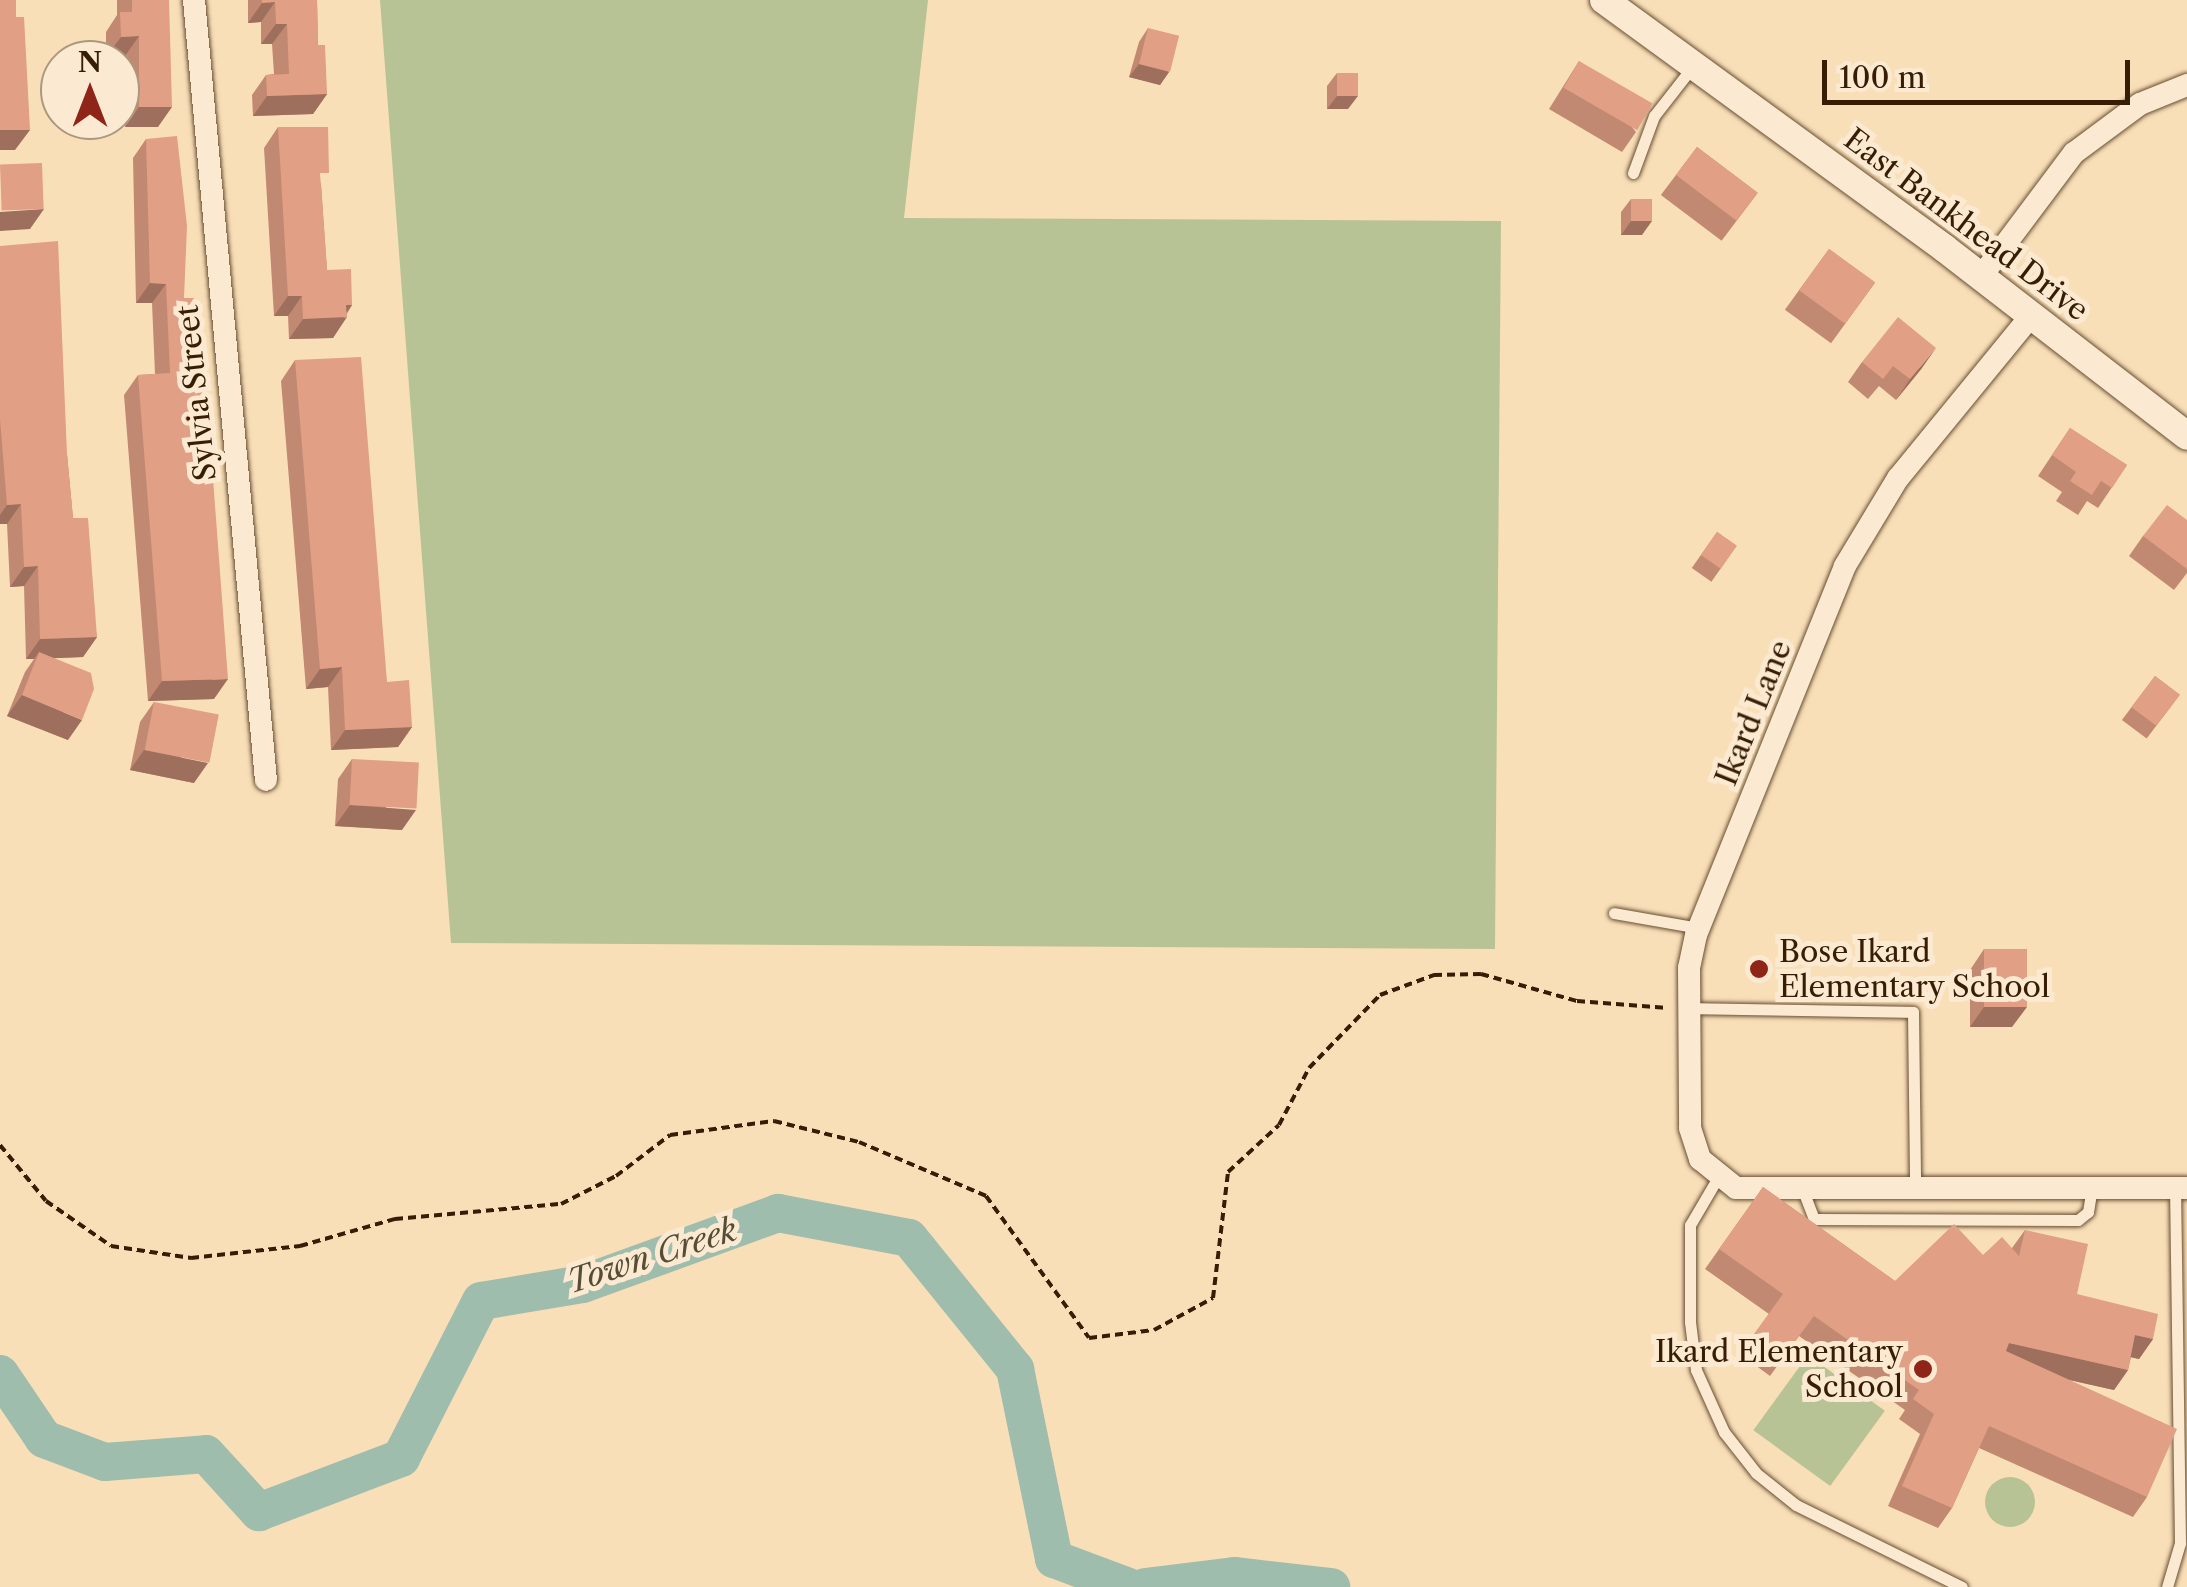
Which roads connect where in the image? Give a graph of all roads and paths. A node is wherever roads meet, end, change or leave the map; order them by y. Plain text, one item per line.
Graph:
1 (194, 0) edge
2 (1604, 0) edge
3 (1696, 63) junction
4 (2187, 84) edge
5 (1633, 174) dead end
6 (1980, 278) junction
7 (2030, 316) junction
8 (2187, 436) edge
9 (266, 780) dead end
10 (1614, 912) dead end
11 (1700, 928) junction
12 (1689, 1008) junction
13 (0, 1145) edge
14 (1717, 1179) junction
15 (1802, 1188) junction
16 (1916, 1188) junction
17 (2092, 1188) junction
18 (2181, 1188) edge
19 (1962, 1587) edge
20 (2167, 1587) edge

1 - 9 street, Sylvia Street
2 - 3 street, East Bankhead Drive
3 - 5 lane
3 - 6 street, East Bankhead Drive
4 - 6 street
6 - 7 street, East Bankhead Drive
7 - 8 street, East Bankhead Drive
7 - 11 street, Ikard Lane
10 - 11 lane
11 - 12 street, Ikard Lane
12 - 13 path
12 - 14 street, Ikard Lane
12 - 16 lane
14 - 15 street
14 - 19 lane
15 - 16 street
15 - 17 lane
16 - 17 street
17 - 18 street
18 - 20 lane

